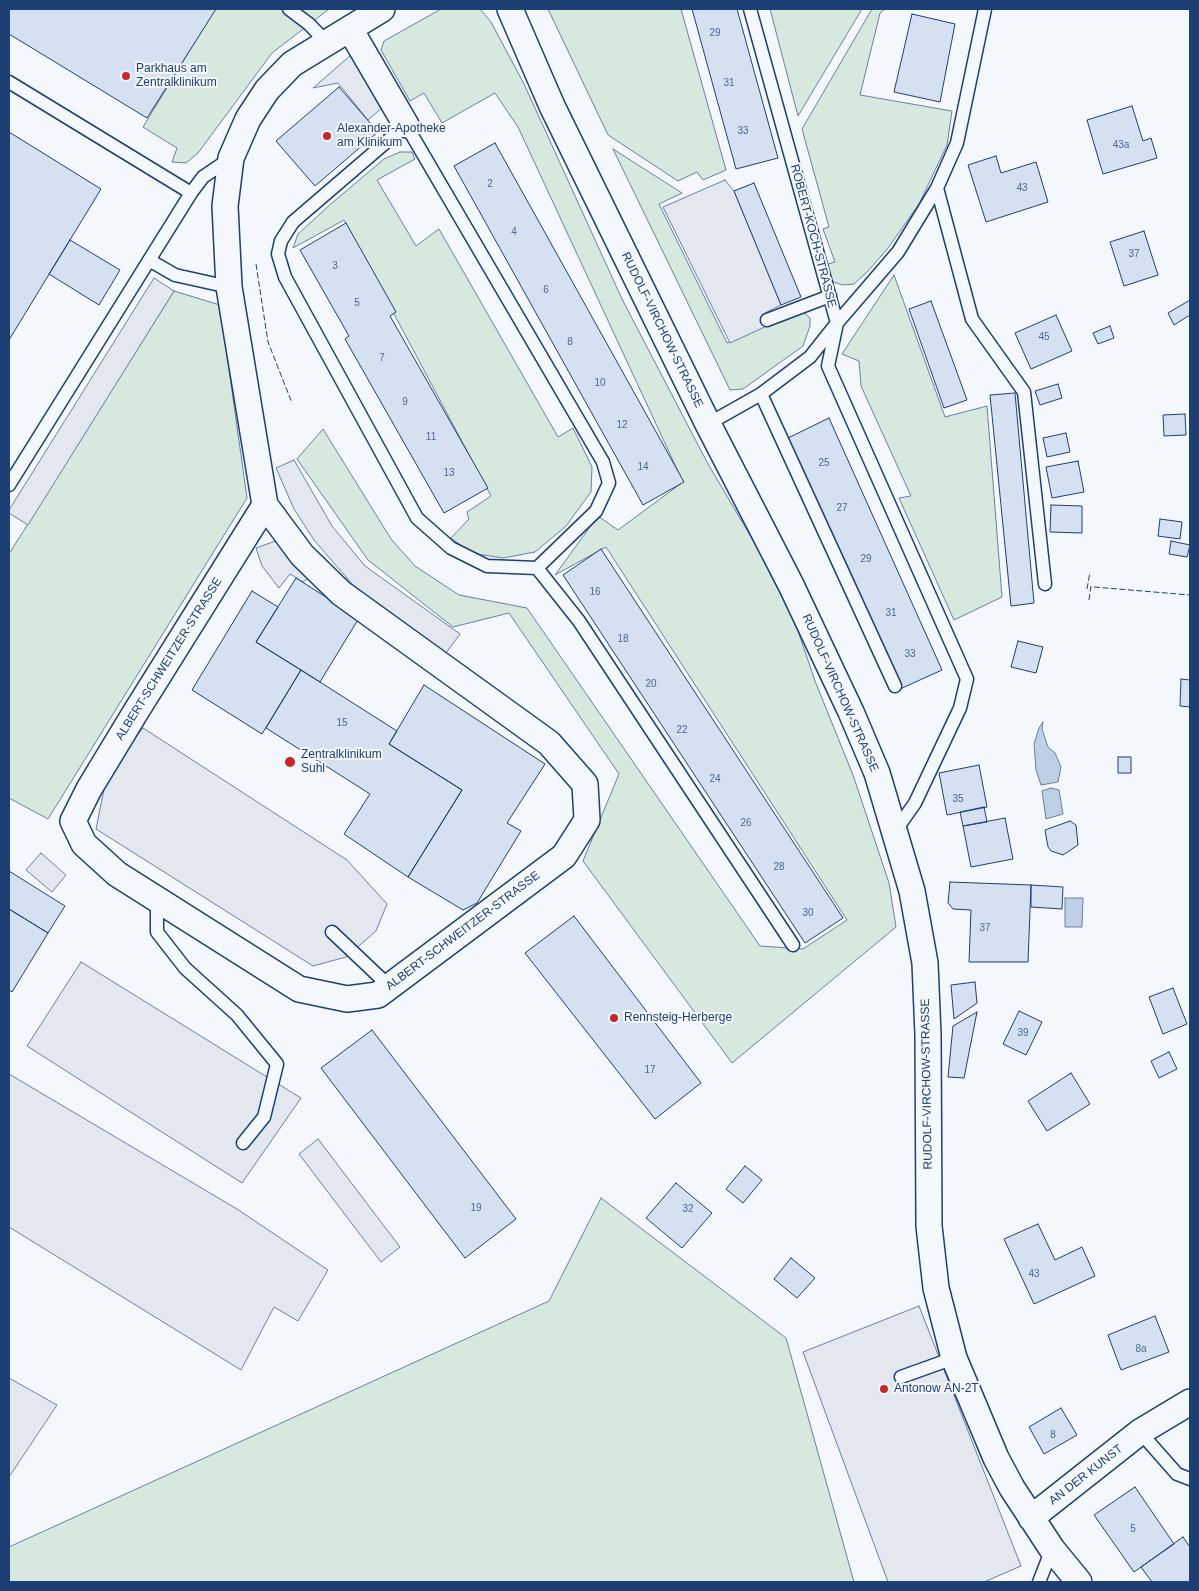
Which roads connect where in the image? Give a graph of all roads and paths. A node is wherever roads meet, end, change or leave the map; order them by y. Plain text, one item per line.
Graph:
1 (289, 9) edge
2 (382, 9) edge
3 (510, 9) edge
4 (750, 9) edge
5 (985, 9) edge
6 (350, 28) junction
7 (327, 43) junction
8 (9, 82) edge
9 (406, 125) junction
10 (231, 158) junction
11 (937, 188) junction
12 (192, 193) junction
13 (149, 260) junction
14 (229, 287) junction
15 (830, 296) junction
16 (767, 320) dead end
17 (837, 323) junction
18 (761, 394) junction
19 (708, 424) junction
20 (9, 485) edge
21 (266, 505) junction
22 (537, 568) junction
23 (1045, 584) dead end
24 (895, 686) dead end
25 (896, 830) junction
26 (157, 900) junction
27 (332, 932) dead end
28 (793, 945) dead end
29 (388, 986) junction
30 (243, 1142) dead end
31 (954, 1358) junction
32 (901, 1377) dead end
33 (1190, 1402) edge
34 (1140, 1432) junction
35 (1190, 1479) edge
36 (1031, 1518) junction
37 (1052, 1549) junction
38 (1039, 1582) edge
39 (1079, 1582) edge

1 - 7 lane
2 - 6 street, ALBERT-SCHWEITZER-STRASSE
3 - 19 street, RUDOLF-VIRCHOW-STRASSE
4 - 15 lane, ROBERT-KOCH-STRASSE
5 - 11 lane, ROBERT-KOCH-STRASSE
6 - 7 street, ALBERT-SCHWEITZER-STRASSE
6 - 9 street
7 - 10 street, ALBERT-SCHWEITZER-STRASSE
8 - 12 lane
9 - 22 lane
9 - 22 lane
10 - 12 lane
10 - 14 street, ALBERT-SCHWEITZER-STRASSE
11 - 17 lane, ROBERT-KOCH-STRASSE
11 - 23 lane
12 - 13 lane
13 - 14 lane
13 - 20 lane
14 - 21 street, ALBERT-SCHWEITZER-STRASSE
15 - 16 lane
15 - 17 lane, ROBERT-KOCH-STRASSE
17 - 18 lane
17 - 25 lane
18 - 19 lane
18 - 24 lane
19 - 25 street, RUDOLF-VIRCHOW-STRASSE
21 - 26 street, ALBERT-SCHWEITZER-STRASSE
21 - 29 street, ALBERT-SCHWEITZER-STRASSE
22 - 28 lane
25 - 31 street, RUDOLF-VIRCHOW-STRASSE
26 - 29 street, ALBERT-SCHWEITZER-STRASSE
26 - 30 lane
27 - 29 lane
31 - 32 lane
31 - 36 street, RUDOLF-VIRCHOW-STRASSE
33 - 34 street, AN DER KUNST
34 - 35 lane
34 - 36 street, AN DER KUNST
36 - 37 street, RUDOLF-VIRCHOW-STRASSE
37 - 38 lane
37 - 39 street, RUDOLF-VIRCHOW-STRASSE

